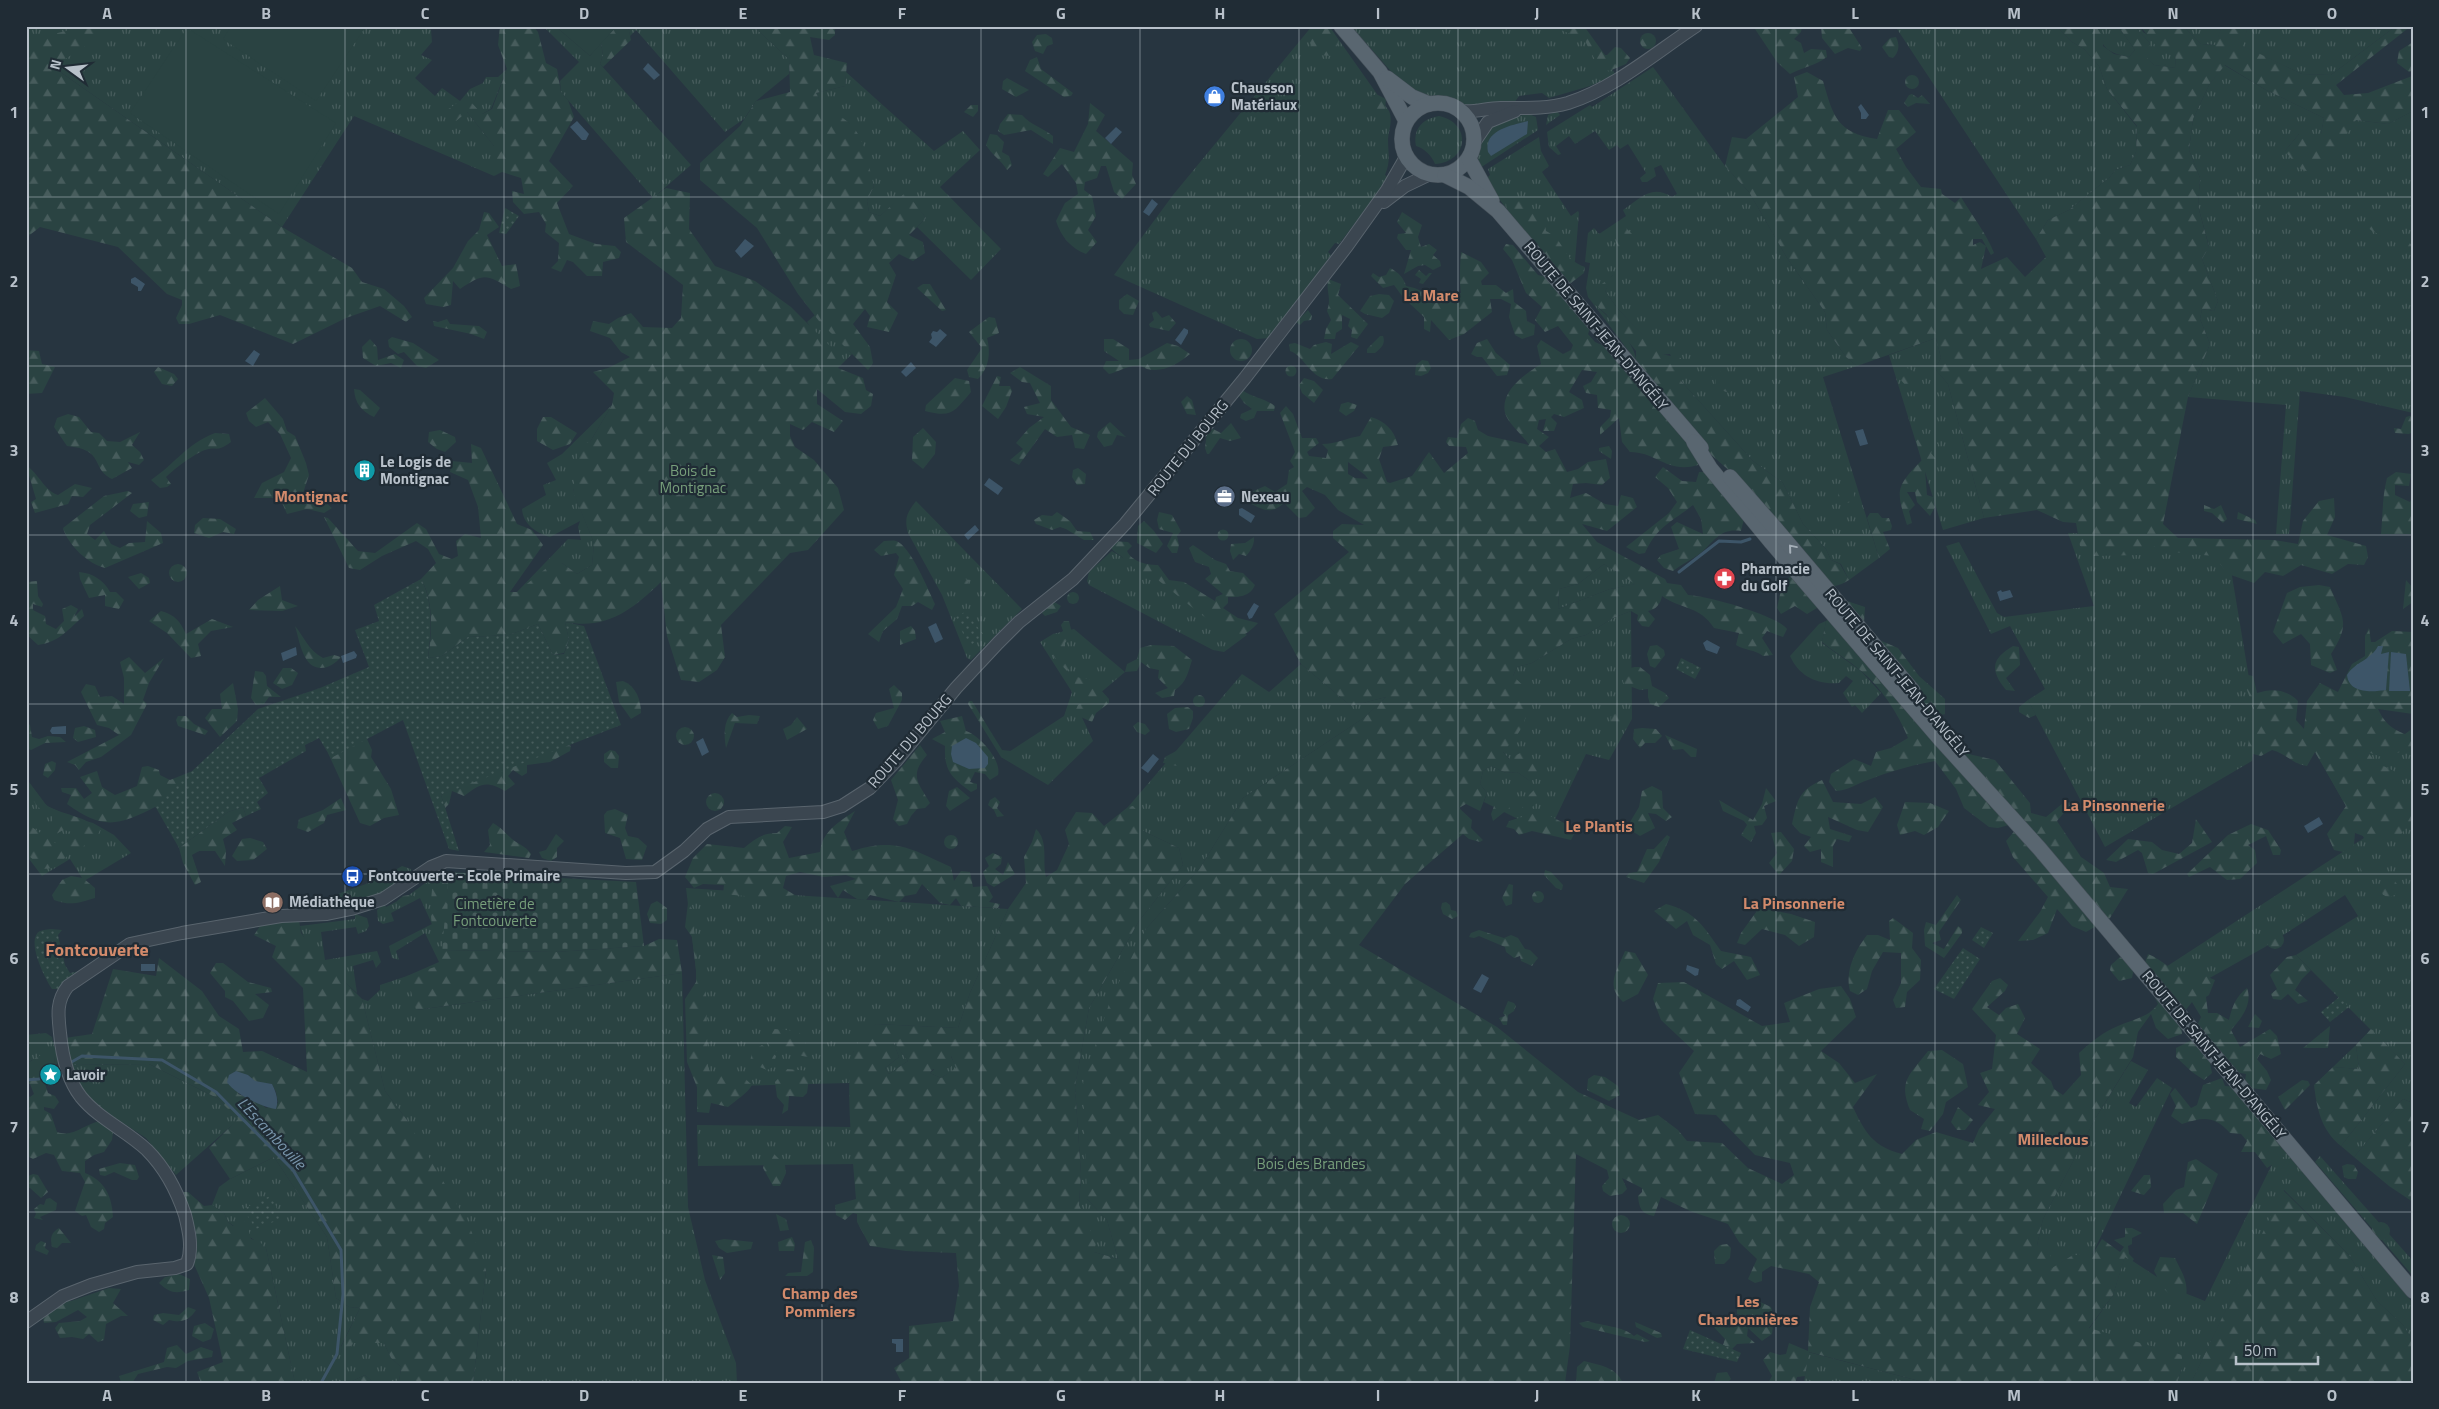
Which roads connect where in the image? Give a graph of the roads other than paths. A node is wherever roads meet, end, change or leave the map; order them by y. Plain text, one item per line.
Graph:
1 (1342, 26) edge
2 (1696, 26) edge
3 (1380, 72) junction
4 (1429, 104) junction
5 (1519, 109) junction
6 (1461, 111) junction
7 (1406, 121) junction
8 (1475, 141) junction
9 (1406, 157) junction
10 (1469, 159) junction
11 (1428, 175) junction
12 (1445, 175) junction
13 (1374, 209) junction
14 (1498, 210) junction
15 (2413, 1291) edge
16 (26, 1322) edge

1 - 3 main road
2 - 5 street
3 - 4 main road
3 - 7 main road
4 - 6 main road
4 - 7 main road
5 - 6 street
5 - 8 street
6 - 8 main road
7 - 9 main road
8 - 10 main road
9 - 11 main road
9 - 13 street, ROUTE DU BOURG
10 - 12 main road
10 - 14 main road, ROUTE DE SAINT-JEAN-D'ANGÉLY
11 - 12 main road
11 - 13 street, ROUTE DU BOURG
12 - 14 main road, ROUTE DE SAINT-JEAN-D'ANGÉLY
13 - 16 street, ROUTE DU BOURG
14 - 15 main road, ROUTE DE SAINT-JEAN-D'ANGÉLY

